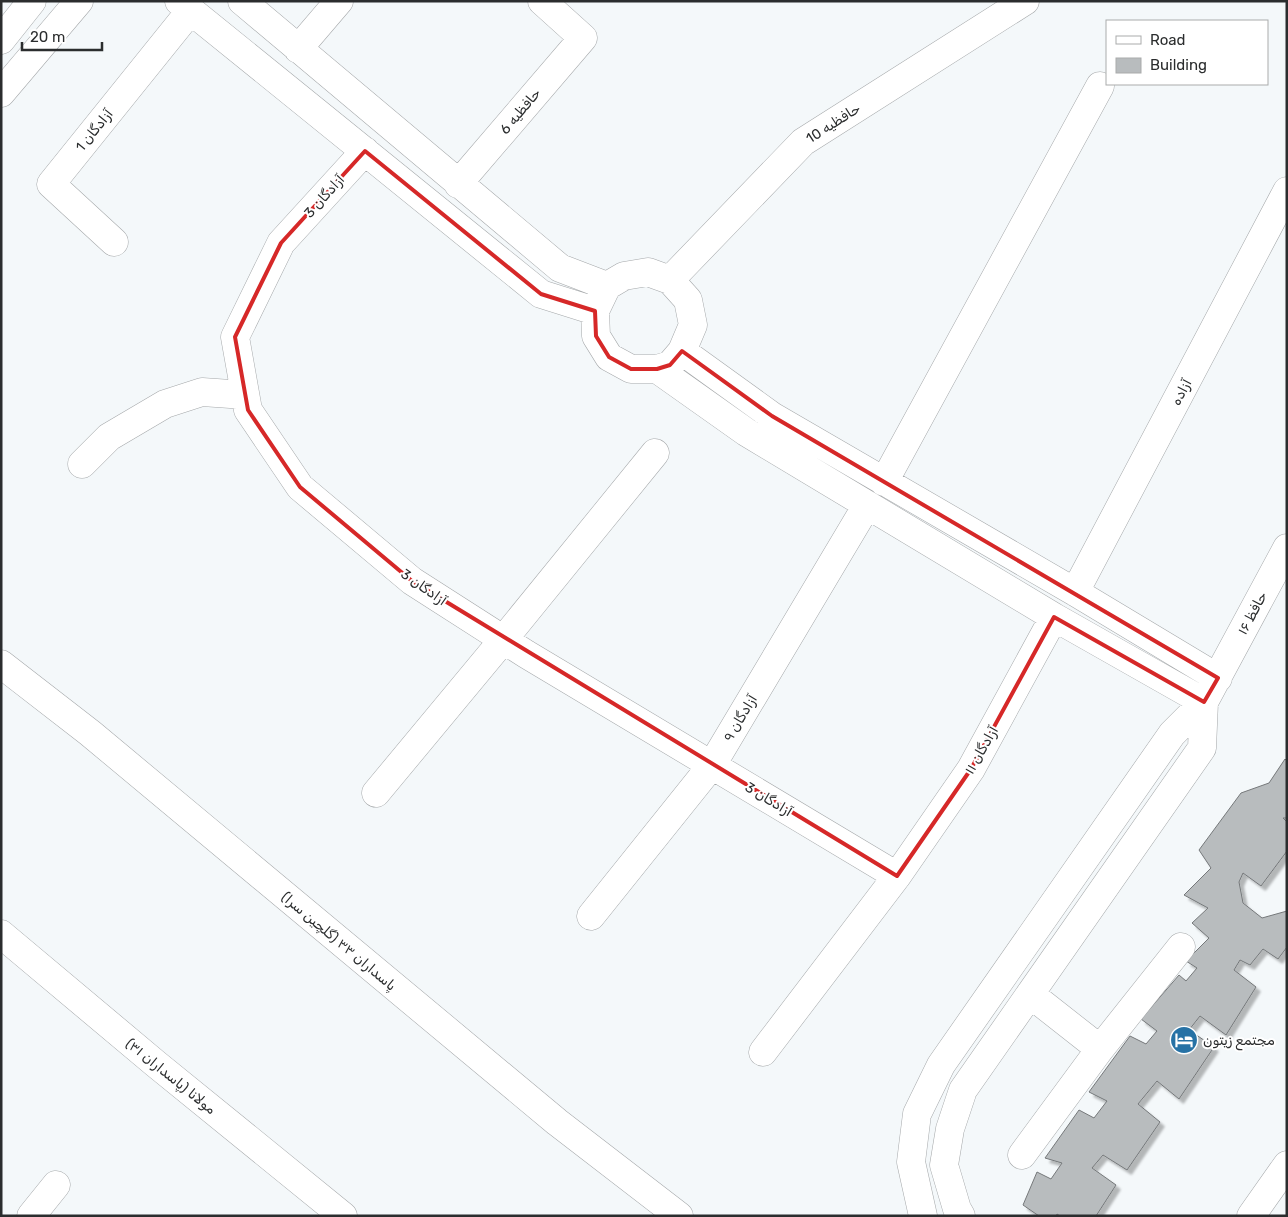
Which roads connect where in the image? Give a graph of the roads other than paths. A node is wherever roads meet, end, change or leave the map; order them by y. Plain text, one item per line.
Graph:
1 (32, 1) edge
2 (79, 1) edge
3 (242, 1) edge
4 (339, 1) edge
5 (542, 1) edge
6 (1025, 1) edge
7 (185, 6) edge
8 (1, 40) edge
9 (298, 49) junction
10 (1100, 86) dead end
11 (1, 93) edge
12 (365, 152) junction
13 (458, 184) junction
14 (1287, 191) edge
15 (114, 242) dead end
16 (670, 280) junction
17 (607, 286) junction
18 (595, 311) junction
19 (682, 351) junction
20 (657, 369) junction
21 (245, 395) junction
22 (654, 453) dead end
23 (82, 464) dead end
24 (884, 482) junction
25 (867, 505) junction
26 (1287, 548) edge
27 (1075, 592) junction
28 (1054, 617) junction
29 (503, 640) junction
30 (1, 664) edge
31 (1218, 678) junction
32 (1204, 702) junction
33 (712, 765) junction
34 (376, 793) dead end
35 (897, 876) junction
36 (592, 916) dead end
37 (1, 934) edge
38 (1181, 947) dead end
39 (1030, 994) junction
40 (1100, 1049) junction
41 (763, 1052) dead end
42 (1022, 1156) dead end
43 (1287, 1165) edge
44 (56, 1186) dead end
45 (30, 1216) edge
46 (343, 1216) edge
47 (679, 1216) edge
48 (923, 1216) edge
49 (961, 1216) edge
50 (1251, 1216) edge

1 - 8 street
2 - 11 street
3 - 9 street
4 - 9 street
5 - 13 street, حافظیه 6
6 - 16 street, حافظیه 10
7 - 12 street
7 - 15 street, آزادگان 1
9 - 13 street
10 - 24 street
12 - 18 street
12 - 21 street, آزادگان 3
13 - 17 street
14 - 27 street, آزاده
16 - 17 street
16 - 19 street
17 - 18 street
18 - 20 street
19 - 20 street
19 - 24 street
20 - 25 street
21 - 23 street
21 - 29 street, آزادگان 3
22 - 29 street
24 - 27 street
25 - 28 street
25 - 33 street, آزادگان ۹
26 - 31 street, حافظ ۱۶
27 - 31 street
28 - 32 street
28 - 35 street, آزادگان ۱۱
29 - 33 street, آزادگان 3
29 - 34 street
30 - 47 street, پاسداران ۳۳ (گلچین سرا)
31 - 32 street, حافظ ۱۶
32 - 39 street
32 - 48 street
33 - 35 street, آزادگان 3
33 - 36 street, آزادگان ۹
35 - 41 street, آزادگان ۱۱
37 - 46 street, مولانا (پاسداران ۳۱)
38 - 40 street
39 - 40 street
39 - 49 street
40 - 42 street
43 - 50 street
44 - 45 street

